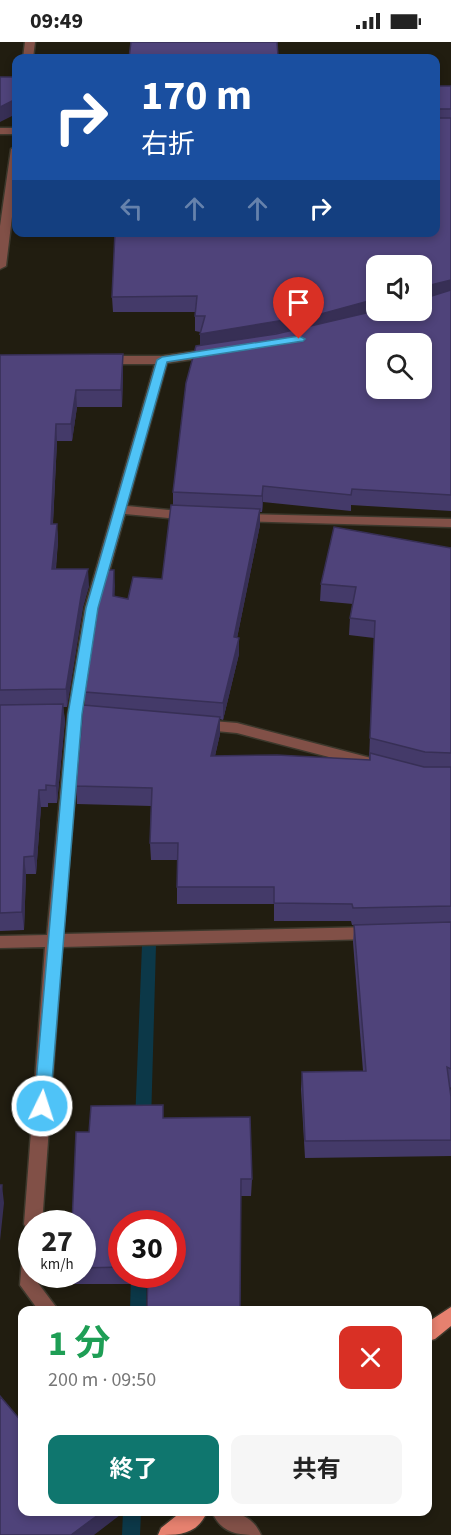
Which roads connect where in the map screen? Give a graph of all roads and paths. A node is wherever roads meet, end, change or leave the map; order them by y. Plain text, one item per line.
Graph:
1 (12, 178) edge
2 (0, 266) edge
3 (220, 352) edge
4 (93, 360) edge
5 (162, 360) junction
6 (118, 509) junction
7 (202, 517) edge
8 (226, 518) edge
9 (451, 523) edge
10 (179, 723) edge
11 (390, 768) edge
12 (393, 933) edge
13 (54, 941) junction
14 (0, 942) edge
15 (34, 1210) edge
16 (31, 1288) edge
17 (46, 1306) edge
18 (451, 1315) edge
19 (432, 1330) edge
20 (192, 1516) edge
21 (227, 1516) edge
22 (168, 1535) edge
23 (251, 1535) edge

1 - 2 street
3 - 5 street
4 - 5 street
5 - 6 street
6 - 7 street
6 - 13 street
8 - 9 street
10 - 11 street
12 - 13 street
13 - 14 street
13 - 15 street
16 - 17 street
18 - 19 main road
20 - 22 main road
21 - 23 street

